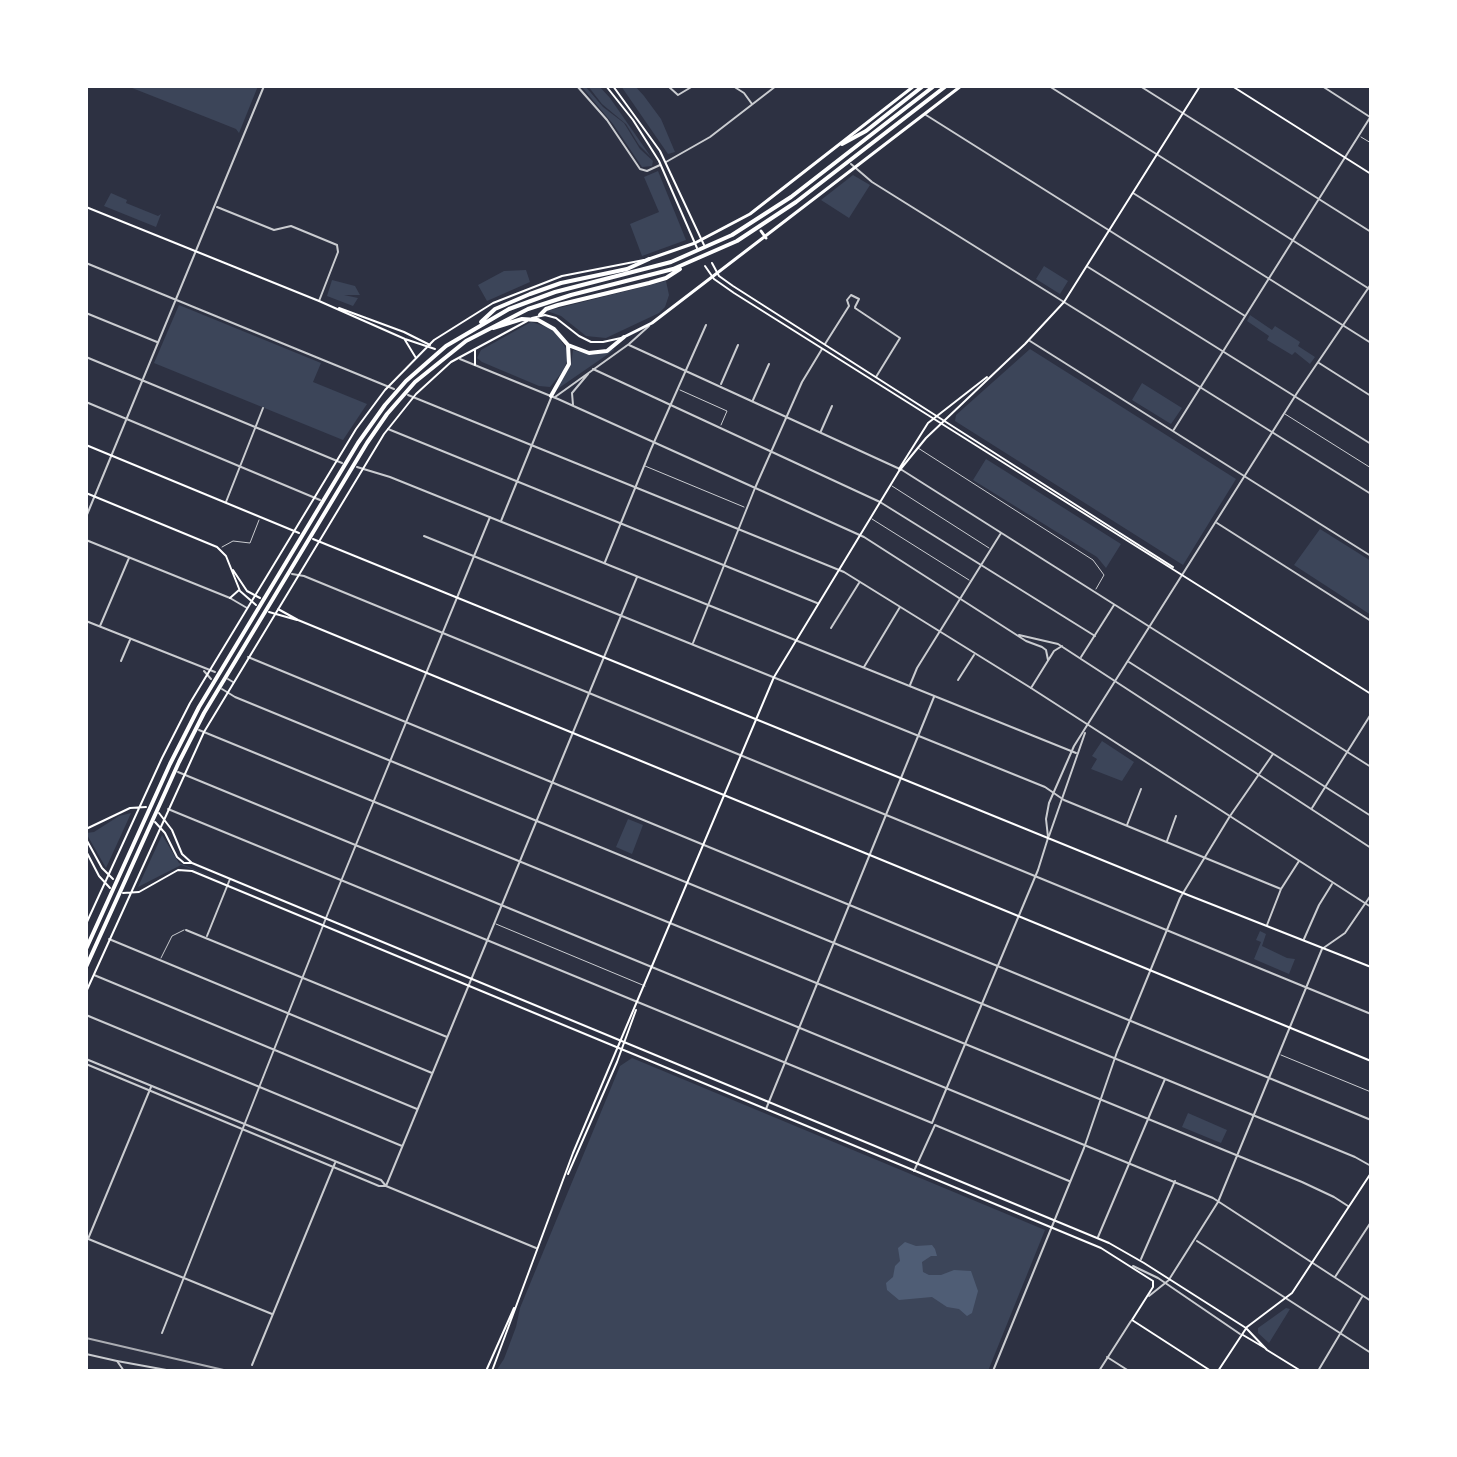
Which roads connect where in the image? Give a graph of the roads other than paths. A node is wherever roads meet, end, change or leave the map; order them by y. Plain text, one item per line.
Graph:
1 (264, 86) edge
2 (577, 86) edge
3 (606, 86) edge
4 (613, 86) edge
5 (668, 86) edge
6 (693, 86) edge
7 (733, 86) edge
8 (776, 86) edge
9 (914, 86) edge
10 (923, 86) edge
11 (934, 86) edge
12 (946, 86) edge
13 (961, 86) edge
14 (1049, 86) edge
15 (1140, 86) edge
16 (1200, 86) edge
17 (1232, 86) edge
18 (1322, 86) edge
19 (752, 105) junction
20 (1183, 113) junction
21 (925, 114) junction
22 (1371, 117) edge
23 (1359, 135) junction
24 (1371, 143) edge
25 (840, 145) junction
26 (842, 153) dead end
27 (1157, 154) junction
28 (1345, 157) junction
29 (666, 162) junction
30 (661, 164) junction
31 (851, 164) dead end
32 (855, 169) junction
33 (1371, 174) edge
34 (793, 181) junction
35 (798, 187) dead end
36 (1133, 193) junction
37 (1319, 199) junction
38 (86, 207) edge
39 (216, 207) junction
40 (750, 214) junction
41 (753, 219) dead end
42 (761, 231) dead end
43 (1109, 231) junction
44 (1371, 232) edge
45 (766, 238) junction
46 (701, 240) junction
47 (1293, 240) junction
48 (704, 245) dead end
49 (696, 246) junction
50 (197, 252) junction
51 (649, 259) junction
52 (86, 263) edge
53 (712, 263) dead end
54 (688, 264) junction
55 (705, 266) dead end
56 (1087, 266) junction
57 (718, 274) junction
58 (712, 278) junction
59 (1269, 278) junction
60 (1370, 287) edge
61 (176, 299) junction
62 (321, 302) junction
63 (1064, 302) junction
64 (849, 306) junction
65 (855, 307) junction
66 (86, 313) edge
67 (540, 315) junction
68 (1245, 316) junction
69 (652, 323) junction
70 (706, 325) dead end
71 (1344, 325) junction
72 (471, 330) junction
73 (483, 331) junction
74 (624, 337) junction
75 (405, 339) junction
76 (1029, 340) junction
77 (158, 343) junction
78 (1371, 343) edge
79 (629, 344) junction
80 (568, 345) junction
81 (738, 345) dead end
82 (825, 345) junction
83 (429, 346) junction
84 (475, 349) junction
85 (822, 349) junction
86 (1223, 351) junction
87 (452, 356) dead end
88 (86, 357) edge
89 (416, 358) junction
90 (458, 358) junction
91 (1318, 363) junction
92 (769, 364) dead end
93 (475, 365) junction
94 (593, 369) junction
95 (685, 371) junction
96 (876, 377) junction
97 (988, 377) junction
98 (143, 381) junction
99 (388, 386) junction
100 (720, 387) junction
101 (1200, 387) junction
102 (394, 389) dead end
103 (677, 389) junction
104 (408, 395) dead end
105 (1295, 396) junction
106 (1371, 396) edge
107 (553, 397) junction
108 (413, 398) junction
109 (86, 402) edge
110 (753, 402) junction
111 (573, 406) junction
112 (832, 406) dead end
113 (669, 407) junction
114 (263, 408) dead end
115 (1284, 414) junction
116 (938, 416) junction
117 (787, 417) junction
118 (933, 419) junction
119 (127, 420) junction
120 (945, 420) junction
121 (940, 424) junction
122 (256, 427) junction
123 (388, 429) junction
124 (720, 429) junction
125 (820, 432) junction
126 (1172, 432) junction
127 (1273, 432) junction
128 (653, 443) junction
129 (1371, 444) edge
130 (86, 445) edge
131 (532, 446) junction
132 (918, 448) junction
133 (771, 452) junction
134 (112, 455) junction
135 (336, 461) junction
136 (342, 463) dead end
137 (644, 465) junction
138 (241, 466) junction
139 (357, 467) dead end
140 (363, 468) junction
141 (1371, 468) edge
142 (900, 470) junction
143 (1244, 477) junction
144 (517, 482) junction
145 (890, 485) junction
146 (635, 487) junction
147 (755, 488) junction
148 (86, 493) edge
149 (1371, 494) edge
150 (94, 496) junction
151 (315, 497) junction
152 (320, 500) dead end
153 (226, 502) junction
154 (880, 502) junction
155 (333, 505) dead end
156 (747, 508) junction
157 (339, 509) junction
158 (86, 517) edge
159 (261, 517) junction
160 (490, 517) junction
161 (869, 518) junction
162 (501, 521) junction
163 (1216, 522) junction
164 (620, 523) junction
165 (738, 529) junction
166 (294, 531) junction
167 (299, 533) dead end
168 (1001, 533) junction
169 (859, 535) junction
170 (424, 536) dead end
171 (313, 539) dead end
172 (86, 540) edge
173 (319, 541) junction
174 (220, 548) junction
175 (991, 549) junction
176 (474, 556) junction
177 (1371, 556) edge
178 (129, 557) junction
179 (604, 563) junction
180 (273, 565) junction
181 (724, 565) junction
182 (981, 565) junction
183 (278, 568) dead end
184 (232, 570) junction
185 (837, 570) junction
186 (292, 574) dead end
187 (299, 575) junction
188 (1184, 575) junction
189 (637, 576) junction
190 (971, 581) junction
191 (860, 582) junction
192 (239, 589) junction
193 (1096, 592) junction
194 (255, 596) junction
195 (458, 596) junction
196 (230, 598) junction
197 (260, 598) dead end
198 (960, 598) junction
199 (251, 602) junction
200 (282, 603) junction
201 (817, 603) junction
202 (274, 604) dead end
203 (1115, 604) junction
204 (256, 605) dead end
205 (708, 605) junction
206 (900, 606) junction
207 (247, 608) junction
208 (278, 609) junction
209 (269, 612) dead end
210 (274, 614) junction
211 (621, 616) junction
212 (298, 620) junction
213 (86, 621) edge
214 (1371, 621) edge
215 (100, 627) junction
216 (1151, 627) junction
217 (831, 628) dead end
218 (939, 632) junction
219 (443, 633) junction
220 (1018, 635) junction
221 (1095, 636) junction
222 (130, 639) junction
223 (795, 640) junction
224 (692, 644) junction
225 (1062, 646) junction
226 (975, 653) junction
227 (243, 654) dead end
228 (248, 657) junction
229 (604, 657) junction
230 (1080, 658) junction
231 (1048, 660) junction
232 (121, 661) dead end
233 (1129, 662) junction
234 (864, 668) junction
235 (215, 672) dead end
236 (208, 673) junction
237 (426, 673) junction
238 (774, 677) junction
239 (211, 679) dead end
240 (228, 679) dead end
241 (958, 680) dead end
242 (233, 682) junction
243 (1116, 682) junction
244 (909, 686) junction
245 (1031, 688) junction
246 (222, 689) dead end
247 (227, 692) junction
248 (589, 693) junction
249 (1371, 694) edge
250 (934, 696) junction
251 (1371, 714) edge
252 (755, 717) junction
253 (180, 722) junction
254 (406, 722) junction
255 (185, 724) dead end
256 (1089, 724) junction
257 (199, 730) dead end
258 (204, 732) junction
259 (573, 733) junction
260 (918, 736) junction
261 (1347, 751) junction
262 (1071, 752) junction
263 (740, 754) junction
264 (1077, 754) junction
265 (1273, 754) junction
266 (390, 761) junction
267 (159, 764) junction
268 (164, 766) dead end
269 (1371, 767) edge
270 (178, 772) dead end
271 (1257, 774) junction
272 (183, 775) junction
273 (902, 777) junction
274 (553, 782) junction
275 (1325, 787) junction
276 (1141, 789) dead end
277 (1053, 792) junction
278 (723, 794) junction
279 (1060, 798) junction
280 (374, 802) junction
281 (140, 806) junction
282 (146, 807) dead end
283 (168, 809) junction
284 (1312, 809) junction
285 (159, 813) dead end
286 (887, 814) junction
287 (1176, 816) dead end
288 (1230, 816) junction
289 (1371, 816) edge
290 (136, 817) junction
291 (163, 817) junction
292 (141, 818) dead end
293 (537, 821) junction
294 (155, 822) dead end
295 (1126, 825) junction
296 (159, 826) junction
297 (86, 829) edge
298 (1048, 837) junction
299 (86, 839) edge
300 (1166, 842) junction
301 (703, 844) junction
302 (356, 845) junction
303 (1371, 848) edge
304 (86, 851) edge
305 (871, 855) junction
306 (1204, 858) junction
307 (1299, 861) junction
308 (520, 862) junction
309 (192, 863) junction
310 (109, 875) junction
311 (1036, 875) junction
312 (113, 879) dead end
313 (230, 879) junction
314 (341, 881) junction
315 (688, 882) junction
316 (1333, 883) junction
317 (105, 884) junction
318 (127, 885) dead end
319 (133, 885) junction
320 (228, 886) junction
321 (110, 888) dead end
322 (1281, 889) junction
323 (123, 893) dead end
324 (1183, 893) junction
325 (129, 894) junction
326 (1371, 895) edge
327 (104, 899) dead end
328 (97, 900) junction
329 (119, 904) dead end
330 (850, 904) junction
331 (1365, 904) junction
332 (502, 905) junction
333 (1371, 907) edge
334 (86, 910) edge
335 (121, 911) junction
336 (91, 913) junction
337 (1019, 916) junction
338 (326, 918) junction
339 (671, 923) junction
340 (86, 924) edge
341 (495, 924) junction
342 (323, 926) junction
343 (1266, 926) junction
344 (1167, 929) junction
345 (186, 930) joint
346 (207, 937) junction
347 (109, 939) junction
348 (487, 941) junction
349 (1303, 941) junction
350 (834, 943) junction
351 (86, 949) edge
352 (1322, 949) junction
353 (160, 960) junction
354 (999, 965) junction
355 (86, 967) edge
356 (653, 967) junction
357 (1371, 967) edge
358 (1151, 970) junction
359 (93, 975) junction
360 (303, 977) junction
361 (472, 979) junction
362 (818, 983) junction
363 (469, 986) junction
364 (645, 986) junction
365 (1306, 987) junction
366 (86, 992) edge
367 (638, 1003) junction
368 (983, 1003) junction
369 (636, 1008) junction
370 (288, 1013) junction
371 (1371, 1014) edge
372 (86, 1015) edge
373 (1130, 1019) junction
374 (800, 1027) junction
375 (1290, 1028) junction
376 (448, 1037) junction
377 (620, 1040) junction
378 (625, 1042) junction
379 (966, 1044) junction
380 (616, 1047) junction
381 (274, 1050) junction
382 (622, 1050) junction
383 (1279, 1054) junction
384 (1115, 1058) junction
385 (86, 1059) edge
386 (1371, 1061) edge
387 (785, 1063) junction
388 (86, 1064) edge
389 (433, 1074) junction
390 (1269, 1077) junction
391 (1165, 1079) junction
392 (151, 1086) junction
393 (260, 1086) junction
394 (948, 1088) junction
395 (149, 1091) junction
396 (1371, 1092) edge
397 (1101, 1100) junction
398 (769, 1102) junction
399 (418, 1109) junction
400 (766, 1109) junction
401 (1254, 1115) junction
402 (1148, 1119) junction
403 (1371, 1120) edge
404 (245, 1124) junction
405 (933, 1124) junction
406 (242, 1130) junction
407 (1086, 1145) junction
408 (403, 1146) junction
409 (1237, 1156) junction
410 (336, 1162) junction
411 (1129, 1163) junction
412 (917, 1164) junction
413 (1371, 1166) edge
414 (333, 1168) junction
415 (914, 1171) junction
416 (1371, 1173) edge
417 (565, 1179) junction
418 (1070, 1181) junction
419 (1175, 1181) junction
420 (386, 1186) junction
421 (1218, 1202) junction
422 (1349, 1207) junction
423 (1054, 1220) junction
424 (1371, 1222) edge
425 (1052, 1227) junction
426 (87, 1238) edge
427 (1098, 1238) junction
428 (1196, 1239) junction
429 (538, 1249) junction
430 (1140, 1260) junction
431 (1312, 1263) junction
432 (1133, 1266) junction
433 (184, 1278) junction
434 (1335, 1278) junction
435 (1170, 1279) junction
436 (1165, 1284) junction
437 (1363, 1296) junction
438 (1145, 1298) junction
439 (1286, 1299) junction
440 (1371, 1301) edge
441 (516, 1303) junction
442 (272, 1314) junction
443 (1132, 1320) junction
444 (1246, 1328) junction
445 (162, 1333) dead end
446 (1341, 1334) junction
447 (1242, 1335) junction
448 (1267, 1350) junction
449 (1371, 1353) edge
450 (86, 1354) edge
451 (1107, 1357) junction
452 (116, 1361) junction
453 (252, 1365) dead end
454 (148, 1366) junction
455 (124, 1371) edge
456 (146, 1371) edge
457 (172, 1371) edge
458 (486, 1371) edge
459 (492, 1371) edge
460 (993, 1371) edge
461 (1099, 1371) edge
462 (1129, 1371) edge
463 (1211, 1371) edge
464 (1218, 1371) edge
465 (1301, 1371) edge
466 (1318, 1371) edge

1 - 39 street
2 - 30 street
3 - 30 main road
4 - 29 main road
5 - 6 street
7 - 19 street
8 - 19 street
9 - 25 main road
10 - 25 highway
11 - 72 highway
12 - 54 highway
13 - 21 main road
14 - 27 street
15 - 20 street
16 - 20 main road
17 - 28 main road
18 - 22 street
19 - 29 street
20 - 27 main road
20 - 37 street
21 - 32 main road
21 - 43 street
22 - 23 street
23 - 24 street
23 - 28 street
25 - 26 street
25 - 34 main road
27 - 36 main road
27 - 47 street
28 - 33 main road
28 - 37 street
29 - 30 street
29 - 46 main road
30 - 49 main road
31 - 32 street
32 - 45 main road
32 - 63 street
34 - 35 main road
34 - 40 main road
36 - 43 main road
36 - 59 street
37 - 44 street
37 - 47 street
38 - 50 main road
39 - 50 street
39 - 62 street
40 - 41 main road
40 - 46 main road
42 - 45 main road
43 - 56 main road
43 - 68 street
45 - 57 main road
46 - 48 main road
46 - 49 main road
47 - 59 street
47 - 60 street
49 - 51 main road
50 - 61 street
50 - 62 main road
51 - 72 highway
51 - 83 main road
52 - 61 street
53 - 57 main road
54 - 67 highway
54 - 73 highway
55 - 58 main road
56 - 63 main road
56 - 86 street
57 - 58 main road
57 - 82 main road
58 - 69 main road
58 - 85 main road
59 - 68 street
59 - 71 street
60 - 71 street
61 - 77 street
61 - 99 street
62 - 75 main road
62 - 83 main road
63 - 76 main road
63 - 101 street
64 - 65 street
64 - 65 street
64 - 82 street
65 - 96 street
66 - 77 street
67 - 74 main road
67 - 84 main road
68 - 86 street
69 - 74 main road
69 - 79 street
70 - 95 street
71 - 78 street
71 - 91 street
72 - 351 highway
73 - 80 highway
73 - 355 highway
74 - 80 highway
75 - 83 main road
75 - 89 main road
76 - 97 main road
76 - 126 street
77 - 98 street
79 - 94 street
79 - 95 street
80 - 107 highway
81 - 100 street
82 - 85 street
82 - 96 main road
83 - 89 main road
84 - 90 main road
84 - 93 main road
85 - 117 street
85 - 118 main road
86 - 101 street
86 - 105 street
87 - 90 main road
88 - 98 street
89 - 99 main road
90 - 93 street
90 - 108 main road
91 - 105 street
91 - 106 street
92 - 110 street
93 - 107 street
94 - 107 street
94 - 111 street
94 - 113 street
95 - 100 street
95 - 103 street
96 - 116 main road
97 - 116 main road
97 - 120 main road
98 - 119 street
98 - 122 street
99 - 102 street
99 - 135 main road
100 - 110 street
101 - 126 street
101 - 127 street
103 - 113 street
103 - 124 street
104 - 108 street
105 - 115 street
105 - 129 street
107 - 111 street
107 - 131 street
108 - 123 main road
108 - 131 street
109 - 119 street
110 - 117 street
111 - 128 street
112 - 125 street
113 - 124 street
113 - 128 street
114 - 122 street
115 - 127 street
115 - 141 street
116 - 118 main road
116 - 120 main road
117 - 125 street
117 - 133 street
118 - 121 main road
118 - 142 main road
119 - 134 street
119 - 138 street
120 - 121 main road
120 - 188 main road
121 - 132 main road
121 - 188 main road
122 - 135 street
122 - 138 street
123 - 140 main road
123 - 144 street
124 - 133 street
125 - 142 street
126 - 143 street
127 - 143 street
127 - 149 street
128 - 137 street
128 - 147 street
130 - 134 main road
131 - 144 street
131 - 146 street
132 - 142 main road
132 - 193 street
133 - 147 street
133 - 154 street
134 - 150 street
134 - 153 main road
135 - 136 street
135 - 151 main road
137 - 146 street
137 - 156 street
138 - 151 street
138 - 153 street
139 - 140 street
140 - 157 main road
140 - 160 street
142 - 145 main road
142 - 168 street
143 - 163 street
143 - 177 street
144 - 162 street
144 - 164 street
145 - 154 main road
145 - 175 street
146 - 164 street
146 - 165 street
147 - 156 street
147 - 169 street
148 - 150 main road
150 - 158 street
150 - 174 main road
151 - 152 street
151 - 166 main road
153 - 159 main road
154 - 161 main road
154 - 182 street
155 - 157 street
156 - 165 street
157 - 173 main road
159 - 166 main road
159 - 174 street
160 - 162 street
160 - 176 street
161 - 169 main road
161 - 190 street
162 - 179 street
163 - 188 street
163 - 214 street
164 - 179 street
164 - 181 street
165 - 181 street
165 - 185 street
166 - 167 main road
166 - 180 main road
168 - 175 street
168 - 193 street
169 - 185 main road
169 - 198 street
170 - 176 street
171 - 173 main road
172 - 178 street
173 - 187 main road
173 - 195 main road
174 - 184 main road
175 - 182 street
176 - 195 street
176 - 211 street
178 - 196 street
178 - 215 street
179 - 189 street
180 - 183 street
180 - 194 main road
181 - 201 street
181 - 205 street
182 - 190 street
182 - 221 street
184 - 192 main road
184 - 194 main road
185 - 191 street
185 - 201 main road
186 - 187 street
187 - 200 main road
187 - 219 street
188 - 216 street
188 - 249 main road
189 - 205 street
189 - 211 street
190 - 198 street
191 - 206 street
191 - 217 street
192 - 196 main road
192 - 199 main road
193 - 203 street
194 - 197 main road
194 - 199 main road
195 - 219 street
195 - 229 main road
196 - 207 street
198 - 218 street
198 - 220 street
199 - 204 main road
199 - 207 main road
200 - 202 main road
200 - 208 main road
201 - 223 main road
203 - 216 street
203 - 221 street
205 - 223 street
205 - 224 street
206 - 218 street
206 - 234 street
207 - 236 main road
208 - 210 main road
208 - 212 main road
209 - 210 main road
210 - 212 main road
210 - 228 main road
211 - 224 street
211 - 229 street
212 - 237 main road
213 - 215 street
215 - 222 street
216 - 233 street
216 - 261 street
218 - 226 street
218 - 244 street
219 - 237 street
219 - 248 street
220 - 225 street
220 - 231 street
221 - 230 street
222 - 232 street
222 - 236 street
223 - 234 street
223 - 238 main road
224 - 238 street
225 - 230 street
225 - 231 street
226 - 241 street
226 - 245 street
227 - 228 main road
228 - 242 main road
228 - 254 street
229 - 248 street
229 - 252 main road
230 - 243 street
231 - 245 street
233 - 243 street
233 - 265 street
234 - 244 street
235 - 236 street
236 - 239 street
236 - 253 main road
237 - 254 street
237 - 259 main road
238 - 252 main road
238 - 260 street
240 - 242 street
242 - 247 main road
243 - 256 street
243 - 271 street
244 - 250 street
245 - 256 street
246 - 247 street
247 - 258 main road
247 - 266 street
248 - 259 street
248 - 263 street
250 - 260 street
250 - 262 street
251 - 261 street
252 - 263 main road
252 - 273 main road
253 - 255 street
253 - 267 main road
254 - 266 street
254 - 274 street
256 - 262 street
256 - 264 street
256 - 288 street
257 - 258 street
258 - 272 main road
258 - 280 street
259 - 274 street
259 - 278 main road
260 - 273 street
260 - 277 street
261 - 269 street
261 - 275 street
262 - 264 street
262 - 277 street
263 - 278 main road
263 - 286 street
264 - 279 street
265 - 271 street
265 - 275 street
266 - 280 street
266 - 293 street
267 - 268 street
267 - 281 main road
270 - 272 street
271 - 284 street
271 - 288 street
272 - 283 main road
272 - 302 street
273 - 286 street
273 - 298 main road
274 - 293 street
274 - 301 street
275 - 284 street
275 - 289 street
276 - 295 street
277 - 279 street
277 - 298 street
278 - 301 main road
278 - 305 main road
279 - 295 street
279 - 298 street
280 - 302 street
280 - 308 street
281 - 282 main road
281 - 290 main road
281 - 297 main road
283 - 291 main road
283 - 314 street
284 - 303 street
285 - 291 main road
286 - 305 street
286 - 311 street
287 - 300 street
288 - 306 street
288 - 307 street
290 - 292 main road
290 - 310 main road
291 - 296 main road
291 - 309 main road
293 - 308 street
293 - 315 street
294 - 296 main road
295 - 300 street
296 - 309 main road
296 - 319 main road
298 - 311 street
298 - 324 main road
299 - 310 main road
300 - 306 street
301 - 315 main road
301 - 330 street
302 - 314 street
302 - 332 street
304 - 317 main road
305 - 330 street
305 - 337 main road
306 - 322 street
306 - 324 street
307 - 316 street
307 - 322 street
308 - 332 street
308 - 339 street
309 - 313 main road
310 - 312 main road
310 - 317 main road
311 - 337 street
311 - 344 street
313 - 320 street
313 - 338 main road
314 - 338 street
314 - 348 street
315 - 339 main road
315 - 350 street
316 - 331 street
316 - 349 street
317 - 321 main road
317 - 328 main road
318 - 319 main road
319 - 325 main road
320 - 325 main road
320 - 342 main road
320 - 346 street
322 - 343 street
323 - 325 main road
324 - 343 main road
324 - 344 street
325 - 335 main road
326 - 331 street
327 - 328 main road
328 - 336 main road
329 - 335 main road
330 - 350 street
330 - 354 street
331 - 333 street
331 - 352 street
332 - 341 street
332 - 356 street
334 - 336 street
335 - 347 main road
336 - 340 main road
337 - 354 street
337 - 358 main road
338 - 342 street
338 - 361 main road
339 - 356 main road
339 - 362 street
341 - 348 street
341 - 364 street
342 - 360 street
342 - 363 main road
343 - 349 main road
344 - 358 street
344 - 365 street
345 - 346 street
345 - 353 street
346 - 360 street
347 - 353 street
347 - 359 main road
348 - 361 street
348 - 367 street
349 - 352 main road
350 - 362 street
350 - 368 street
352 - 357 main road
352 - 365 street
353 - 370 street
354 - 368 street
354 - 373 street
356 - 364 main road
356 - 374 street
358 - 373 street
358 - 375 main road
359 - 366 main road
359 - 381 street
360 - 370 street
360 - 376 street
361 - 363 street
361 - 377 main road
362 - 374 street
362 - 379 street
363 - 376 street
363 - 380 main road
364 - 367 main road
365 - 371 street
365 - 375 street
367 - 369 main road
367 - 387 street
368 - 379 street
368 - 384 street
369 - 377 main road
369 - 378 main road
370 - 381 street
370 - 389 street
372 - 393 street
373 - 384 street
373 - 390 street
374 - 387 street
374 - 394 street
375 - 383 street
375 - 386 main road
376 - 389 street
377 - 378 main road
377 - 380 main road
378 - 382 main road
378 - 398 main road
379 - 394 street
379 - 397 street
380 - 382 main road
380 - 417 main road
381 - 393 street
381 - 399 street
382 - 400 main road
382 - 417 main road
383 - 390 street
383 - 396 street
384 - 391 street
384 - 397 street
385 - 392 street
387 - 398 street
387 - 405 street
388 - 395 street
389 - 399 street
390 - 401 street
390 - 403 street
391 - 401 street
391 - 402 street
392 - 395 street
392 - 404 street
393 - 404 street
393 - 408 street
394 - 405 street
394 - 407 street
395 - 406 street
395 - 426 street
397 - 402 street
397 - 407 street
398 - 400 street
398 - 412 main road
399 - 408 street
400 - 415 main road
401 - 409 street
401 - 413 street
402 - 409 street
402 - 411 street
404 - 406 street
404 - 410 street
405 - 412 street
405 - 418 street
406 - 414 street
406 - 433 street
407 - 411 street
407 - 418 street
408 - 420 street
409 - 421 street
409 - 422 street
410 - 414 street
410 - 420 street
411 - 419 street
411 - 427 street
412 - 415 street
412 - 423 main road
414 - 420 street
414 - 442 street
415 - 425 main road
416 - 422 main road
417 - 429 main road
418 - 423 street
419 - 421 street
419 - 430 street
420 - 429 street
421 - 428 street
421 - 431 street
422 - 431 main road
423 - 425 street
423 - 427 main road
424 - 434 street
425 - 432 main road
425 - 460 street
426 - 433 street
427 - 430 main road
428 - 435 street
428 - 439 street
429 - 441 main road
430 - 435 main road
431 - 434 street
431 - 439 main road
432 - 436 street
432 - 438 main road
433 - 442 street
433 - 445 street
434 - 437 street
435 - 436 street
435 - 444 main road
436 - 438 street
436 - 447 street
437 - 440 street
437 - 446 street
438 - 443 main road
439 - 444 main road
439 - 446 street
441 - 458 main road
441 - 459 main road
442 - 453 street
443 - 451 street
443 - 463 main road
444 - 447 main road
444 - 448 main road
446 - 449 street
446 - 466 street
447 - 448 main road
447 - 464 main road
448 - 465 main road
450 - 452 street
451 - 461 street
451 - 462 street
452 - 454 street
452 - 455 street
454 - 456 street
454 - 457 street

